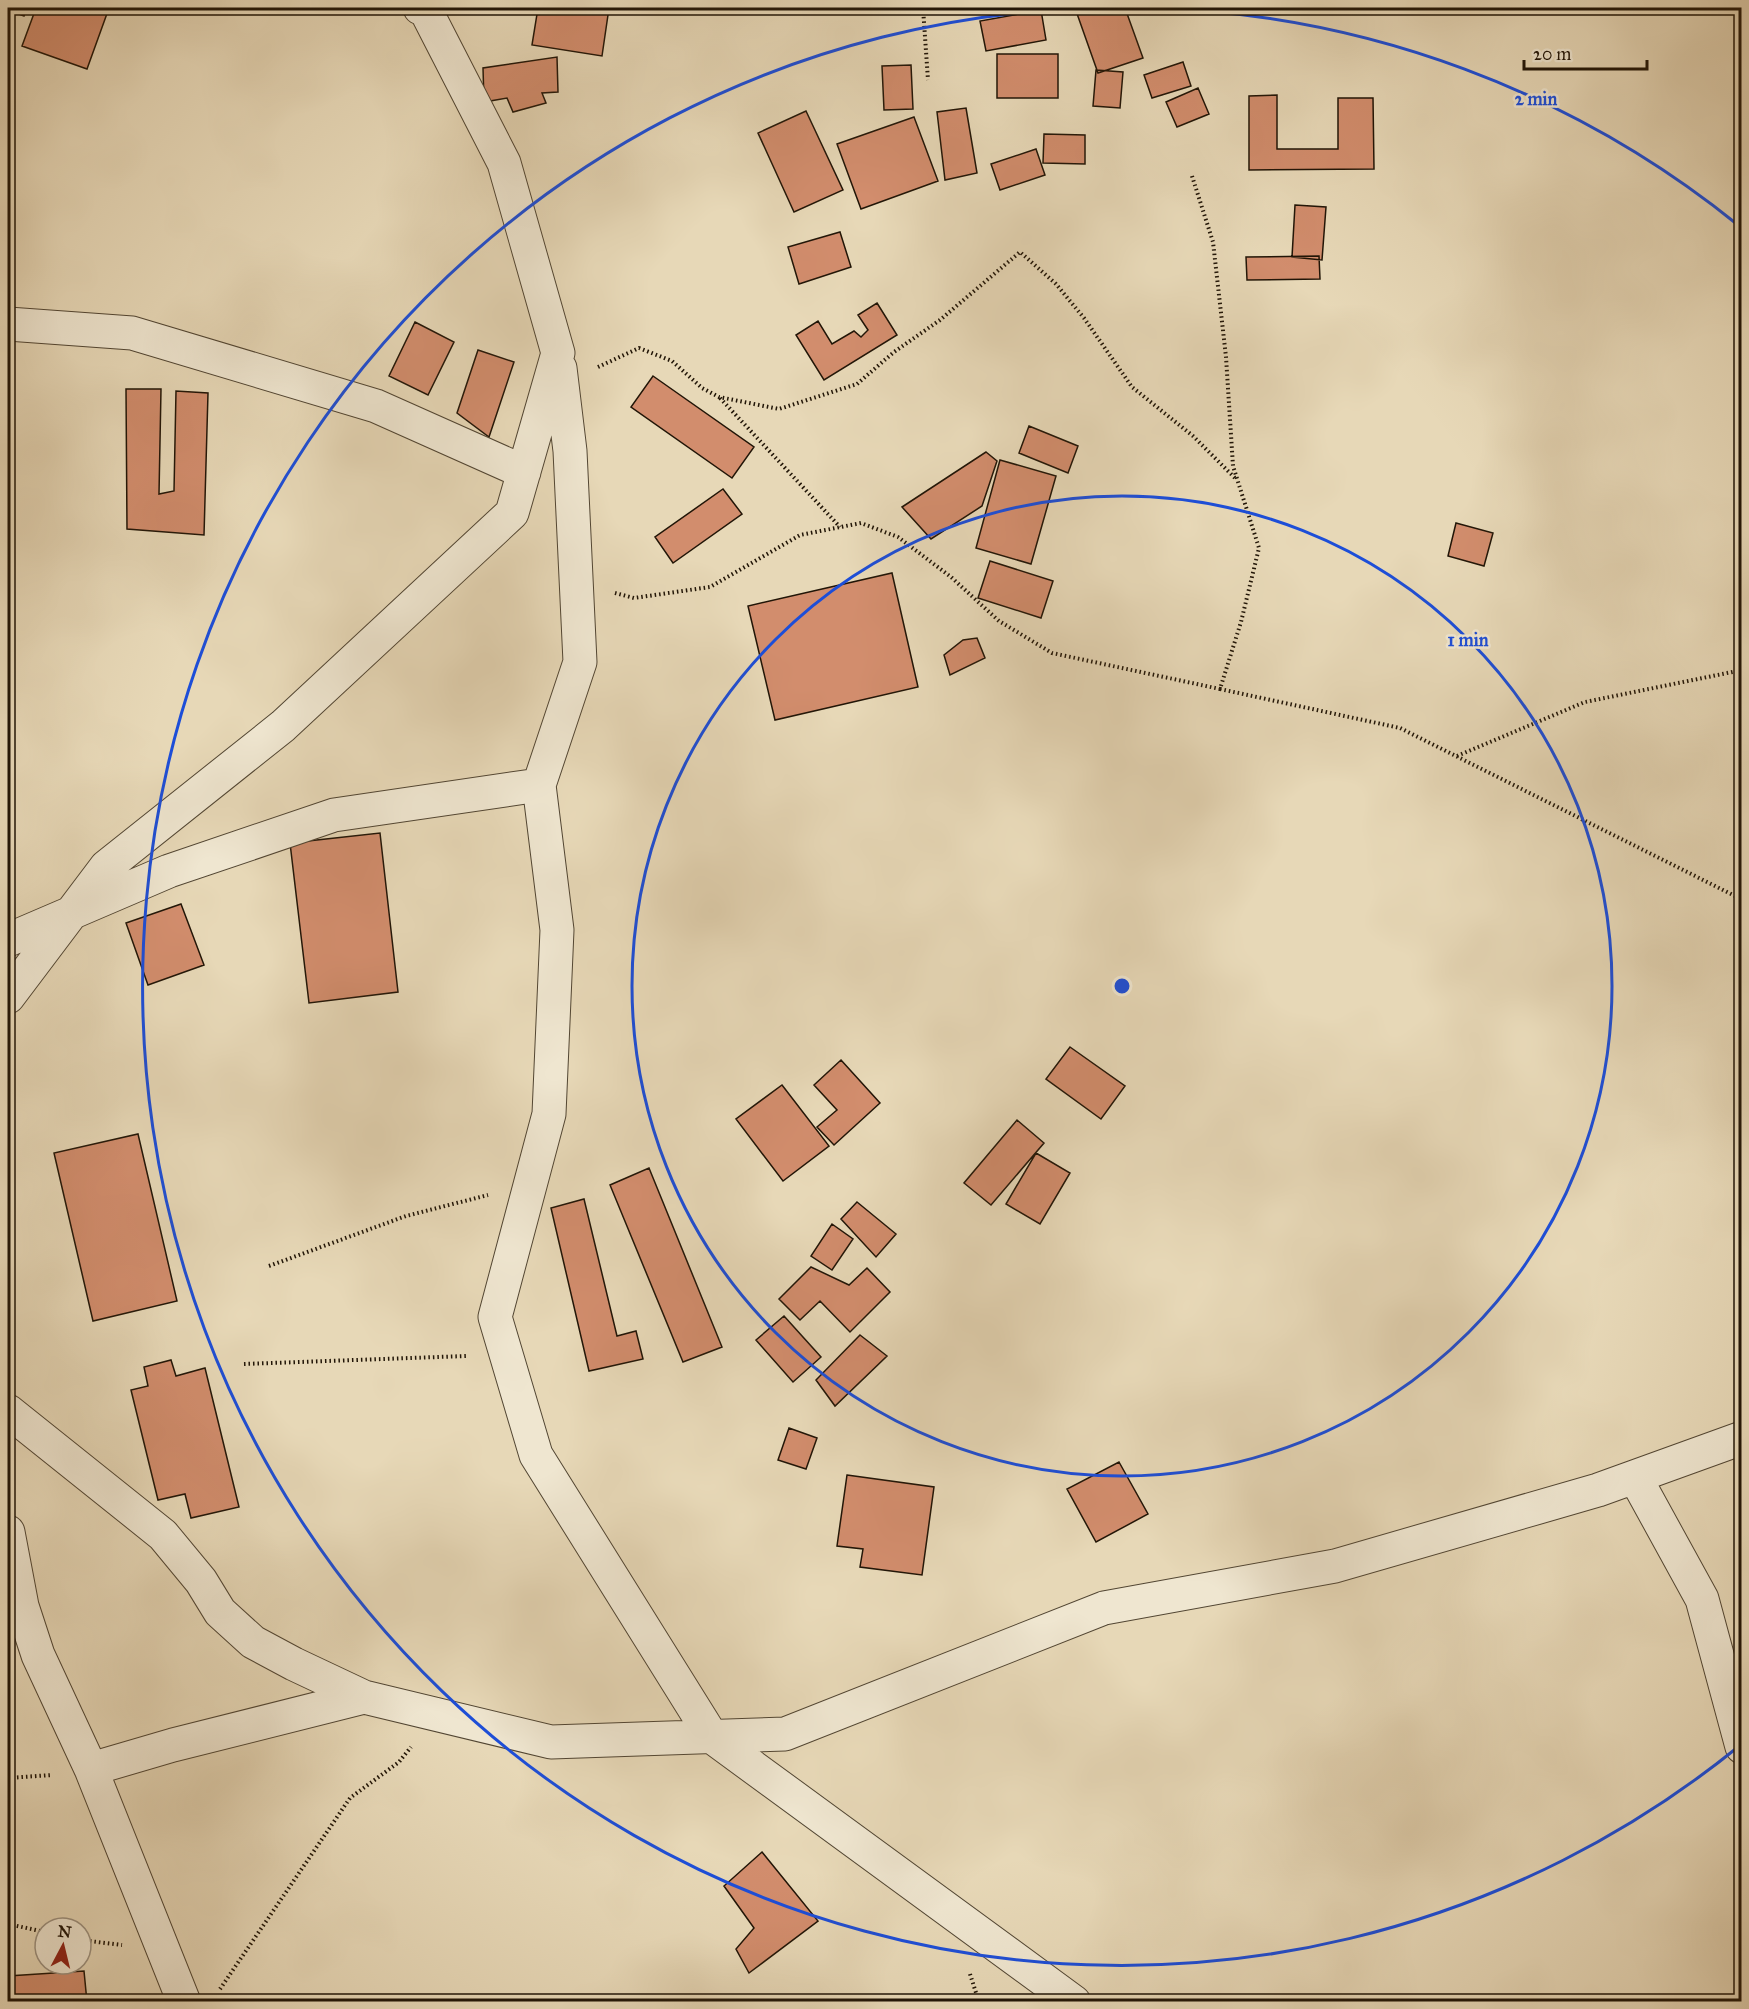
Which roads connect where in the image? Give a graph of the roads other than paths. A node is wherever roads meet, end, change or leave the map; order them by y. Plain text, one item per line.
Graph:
1 (420, 8) edge
2 (8, 324) edge
3 (558, 353) junction
4 (524, 472) junction
5 (539, 785) junction
6 (71, 913) junction
7 (8, 940) edge
8 (8, 997) edge
9 (8, 1411) edge
10 (1742, 1438) edge
11 (1635, 1477) junction
12 (8, 1533) edge
13 (364, 1697) junction
14 (712, 1737) junction
15 (1742, 1747) edge
16 (91, 1769) junction
17 (184, 2001) edge
18 (1074, 2001) edge

1 - 3 street
2 - 4 street
3 - 4 street
3 - 5 street
4 - 6 street
5 - 6 street
5 - 14 street
6 - 7 street
6 - 8 street
9 - 13 street
10 - 11 street
11 - 14 street
11 - 15 street
12 - 16 street
13 - 14 street
13 - 16 street
14 - 18 street
16 - 17 street

